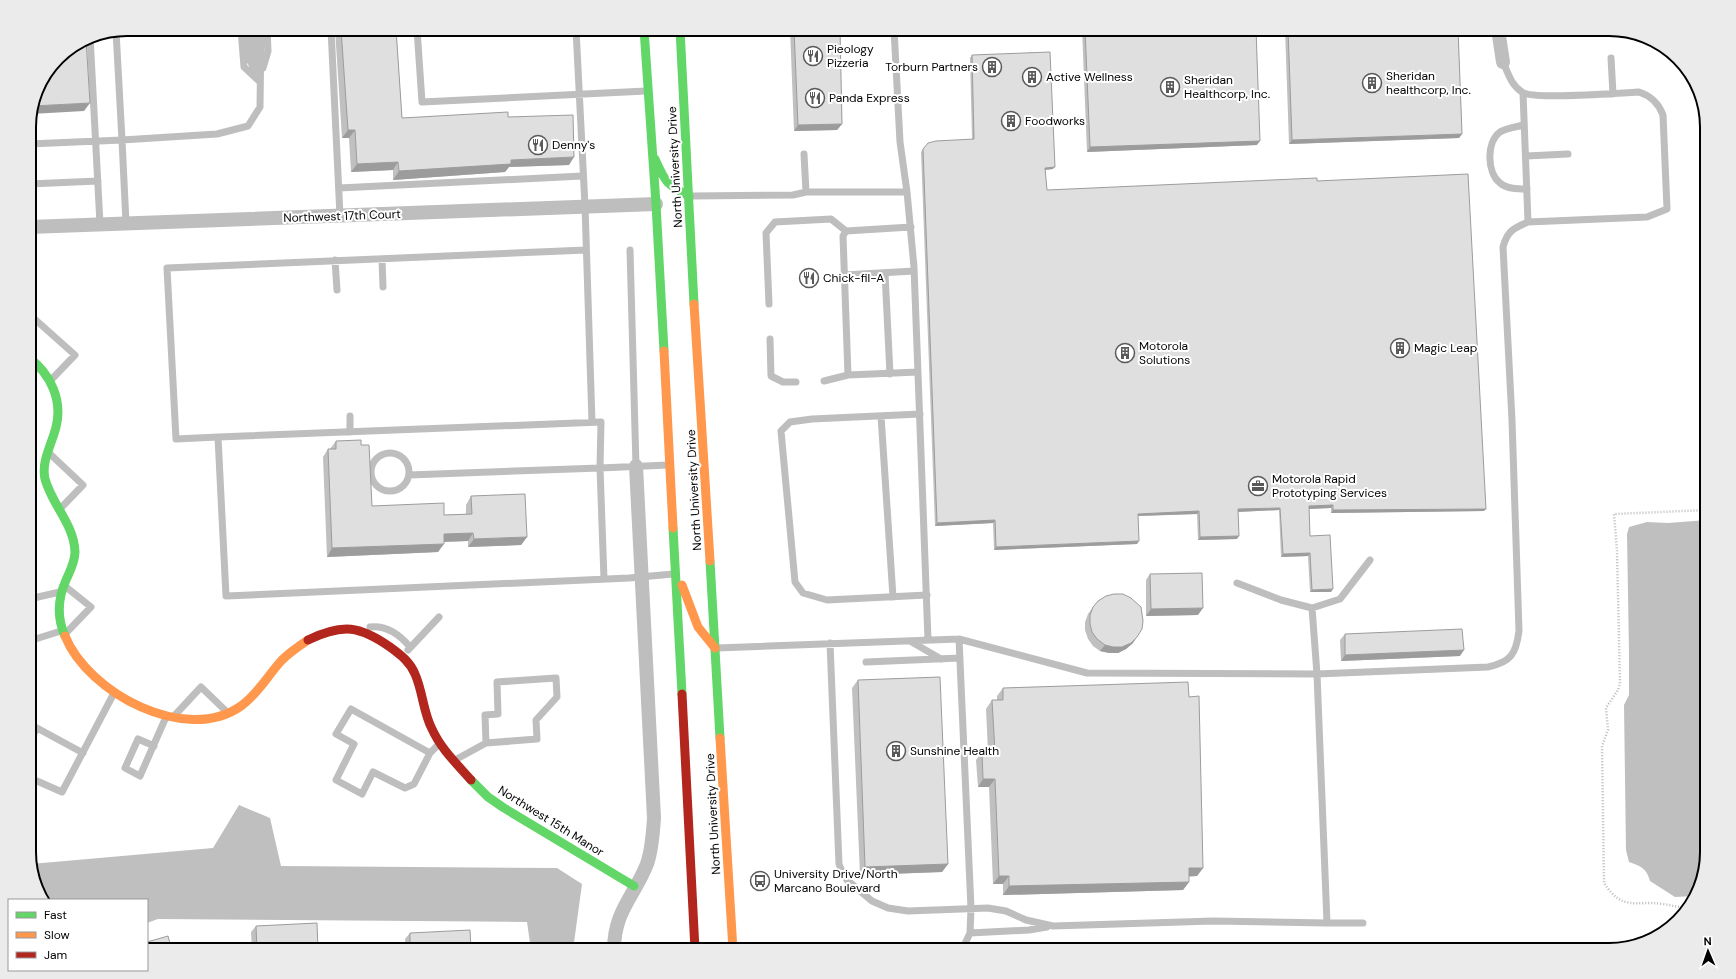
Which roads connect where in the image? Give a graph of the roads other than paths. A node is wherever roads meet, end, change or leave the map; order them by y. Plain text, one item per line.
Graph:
1 (242, 36) edge
2 (248, 36) edge
3 (254, 36) edge
4 (261, 36) edge
5 (267, 36) edge
6 (330, 36) edge
7 (417, 36) edge
8 (576, 36) edge
9 (644, 36) edge
10 (680, 36) edge
11 (894, 36) edge
12 (1499, 36) edge
13 (116, 37) edge
14 (90, 44) edge
15 (1611, 58) dead end
16 (1502, 62) joint
17 (259, 81) junction
18 (648, 90) junction
19 (1523, 93) junction
20 (580, 94) junction
21 (1613, 94) junction
22 (1524, 125) junction
23 (122, 140) junction
24 (95, 141) junction
25 (36, 144) edge
26 (652, 150) junction
27 (804, 154) dead end
28 (1568, 154) dead end
29 (1526, 156) junction
30 (582, 176) junction
31 (98, 181) junction
32 (36, 184) edge
33 (339, 188) junction
34 (1527, 189) junction
35 (806, 192) junction
36 (907, 192) junction
37 (689, 196) junction
38 (585, 206) junction
39 (661, 207) junction
40 (340, 216) junction
41 (679, 220) dead end
42 (1528, 222) junction
43 (126, 223) junction
44 (100, 224) junction
45 (36, 227) edge
46 (910, 227) junction
47 (846, 231) junction
48 (690, 235) junction
49 (586, 250) junction
50 (630, 250) dead end
51 (382, 258) junction
52 (335, 260) junction
53 (914, 270) junction
54 (885, 273) junction
55 (844, 275) junction
56 (383, 288) dead end
57 (337, 290) dead end
58 (769, 304) dead end
59 (36, 320) edge
60 (770, 339) dead end
61 (36, 363) edge
62 (918, 372) junction
63 (890, 374) junction
64 (848, 375) junction
65 (824, 380) dead end
66 (50, 382) junction
67 (796, 382) dead end
68 (920, 414) junction
69 (350, 416) dead end
70 (881, 416) junction
71 (592, 422) junction
72 (350, 432) junction
73 (218, 437) junction
74 (47, 452) junction
75 (670, 465) junction
76 (636, 466) junction
77 (600, 468) junction
78 (409, 475) junction
79 (60, 510) junction
80 (1370, 560) dead end
81 (676, 574) junction
82 (642, 576) junction
83 (604, 579) junction
84 (1237, 583) dead end
85 (63, 588) junction
86 (927, 596) junction
87 (36, 597) edge
88 (893, 597) junction
89 (1312, 608) junction
90 (439, 617) dead end
91 (362, 631) junction
92 (63, 633) junction
93 (36, 639) edge
94 (959, 639) junction
95 (928, 640) junction
96 (910, 641) junction
97 (830, 643) junction
98 (410, 647) junction
99 (715, 648) junction
100 (402, 656) junction
101 (960, 658) junction
102 (942, 659) junction
103 (866, 662) dead end
104 (1317, 674) junction
105 (115, 691) junction
106 (228, 714) junction
107 (169, 717) junction
108 (36, 730) edge
109 (486, 743) junction
110 (440, 744) junction
111 (154, 746) junction
112 (83, 753) junction
113 (430, 753) junction
114 (454, 760) junction
115 (36, 780) edge
116 (634, 886) junction
117 (971, 908) junction
118 (1363, 923) dead end
119 (1327, 924) junction
120 (1053, 926) junction
121 (970, 933) junction
122 (615, 943) edge
123 (695, 943) edge
124 (733, 943) edge
125 (965, 943) edge

1 - 17 lane
2 - 17 lane
3 - 17 lane
4 - 17 lane
5 - 17 lane
6 - 33 lane
7 - 20 lane
8 - 20 lane
9 - 18 main road, North University Drive
10 - 37 main road, North University Drive
11 - 36 lane
12 - 16 street
13 - 23 lane
14 - 24 lane
15 - 21 lane
16 - 19 lane
17 - 23 lane
18 - 20 lane
18 - 26 main road, North University Drive
19 - 21 lane
19 - 22 lane
20 - 30 lane
21 - 42 lane
22 - 29 lane
22 - 34 lane
23 - 24 lane
23 - 43 lane
24 - 25 lane
24 - 31 lane
26 - 37 main road
26 - 39 main road, North University Drive
27 - 35 lane
28 - 29 lane
29 - 34 lane
30 - 33 lane
30 - 38 lane
31 - 32 lane
31 - 44 lane
33 - 40 lane
34 - 42 lane
35 - 36 lane
35 - 37 lane
36 - 46 lane
37 - 48 main road, North University Drive
38 - 39 street, Northwest 17th Court
38 - 40 street, Northwest 17th Court
38 - 49 lane
39 - 75 main road, North University Drive
40 - 43 street, Northwest 17th Court
41 - 48 main road
42 - 104 lane
43 - 44 street, Northwest 17th Court
44 - 45 street, Northwest 17th Court
46 - 47 lane
46 - 53 lane
47 - 55 lane
47 - 58 lane
48 - 99 main road, North University Drive
49 - 51 lane
49 - 71 lane
50 - 76 lane
51 - 52 lane
51 - 56 lane
52 - 57 lane
52 - 73 lane
53 - 54 lane
53 - 62 lane
54 - 55 lane
54 - 63 lane
55 - 64 lane
59 - 66 lane
60 - 67 lane
61 - 66 main road
62 - 63 lane
62 - 68 lane
63 - 64 lane
64 - 65 lane
66 - 74 main road
68 - 70 lane
68 - 86 lane
69 - 72 lane
70 - 88 lane
70 - 88 lane
71 - 72 lane
71 - 77 lane
72 - 73 lane
73 - 83 lane
74 - 79 main road
74 - 79 lane
75 - 76 lane
75 - 81 main road, North University Drive
76 - 77 lane
76 - 82 street
77 - 78 lane
77 - 83 lane
78 - 78 lane
79 - 85 main road
80 - 89 lane
81 - 82 lane
81 - 99 main road
81 - 123 main road, North University Drive
82 - 83 lane
82 - 116 street
84 - 89 lane
85 - 87 lane
85 - 92 main road
85 - 92 lane
86 - 88 lane
86 - 95 lane
89 - 104 lane
90 - 98 lane
91 - 98 lane
91 - 100 main road, Northwest 15th Manor
91 - 106 main road, Northwest 15th Manor
92 - 93 lane
92 - 105 main road, Northwest 15th Manor
94 - 95 lane
94 - 101 lane
94 - 104 lane
95 - 96 lane
96 - 97 lane
96 - 102 lane
97 - 99 lane
97 - 117 lane
98 - 100 lane
99 - 124 main road, North University Drive
100 - 110 main road, Northwest 15th Manor
101 - 102 lane
101 - 117 lane
102 - 103 lane
104 - 119 lane
105 - 107 main road, Northwest 15th Manor
105 - 112 lane
106 - 107 main road, Northwest 15th Manor
106 - 107 lane
107 - 111 lane
108 - 112 lane
109 - 109 lane
109 - 114 lane
110 - 113 lane
110 - 114 main road, Northwest 15th Manor
111 - 111 lane
112 - 115 lane
113 - 113 lane
114 - 116 main road, Northwest 15th Manor
116 - 122 street
117 - 120 lane
117 - 121 lane
118 - 119 lane
119 - 120 lane
120 - 121 lane
121 - 125 lane

